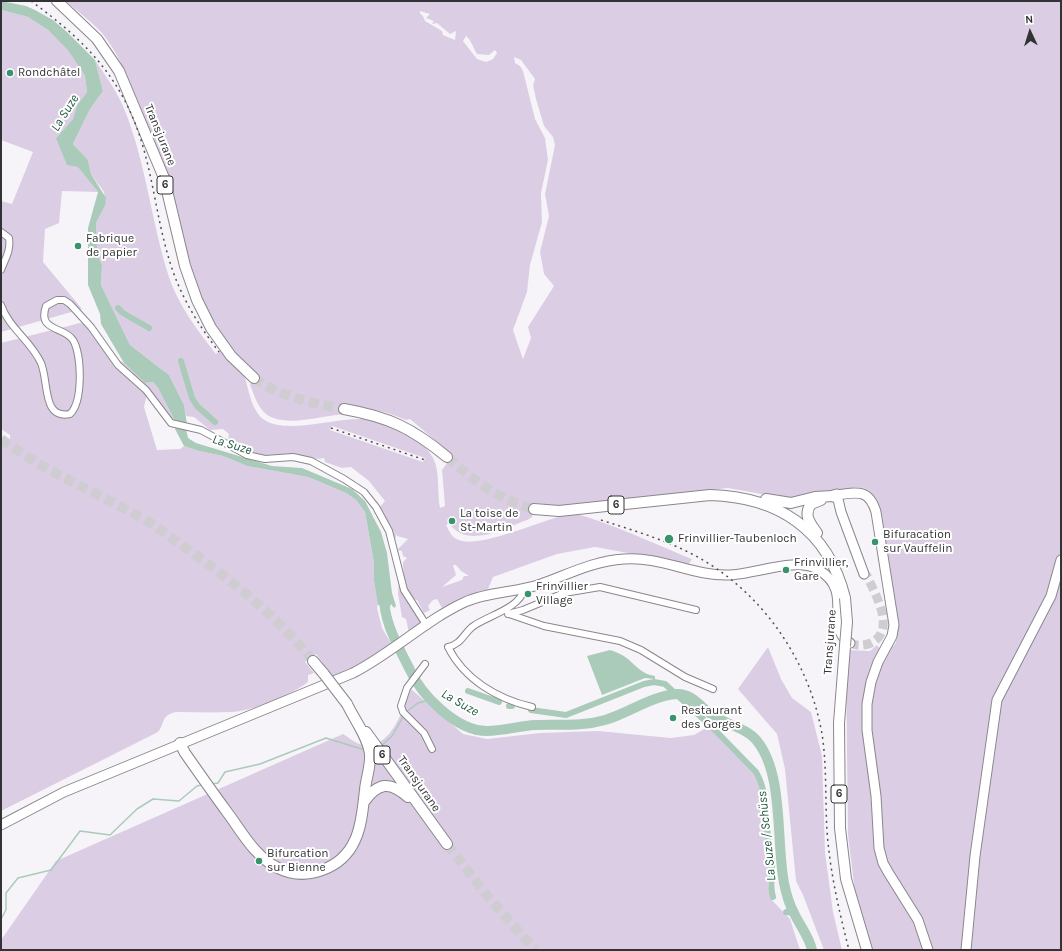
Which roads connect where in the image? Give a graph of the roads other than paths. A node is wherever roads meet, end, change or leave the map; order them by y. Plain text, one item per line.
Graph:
1 (57, 1) edge
2 (1, 232) edge
3 (1, 270) edge
4 (1, 305) edge
5 (254, 378) tunnel mouth
6 (344, 409) tunnel mouth
7 (447, 457) tunnel mouth
8 (734, 496) junction
9 (835, 496) junction
10 (534, 509) tunnel mouth
11 (803, 520) junction
12 (1061, 560) edge
13 (864, 574) tunnel mouth
14 (524, 588) junction
15 (696, 610) dead end
16 (499, 613) junction
17 (510, 614) junction
18 (425, 627) junction
19 (848, 642) junction
20 (314, 662) tunnel mouth
21 (425, 664) dead end
22 (713, 689) dead end
23 (347, 704) junction
24 (532, 707) dead end
25 (180, 743) junction
26 (432, 749) dead end
27 (364, 802) junction
28 (418, 805) junction
29 (1, 825) edge
30 (447, 844) tunnel mouth
31 (867, 950) edge
32 (928, 950) edge
33 (966, 950) edge

1 - 5 main road, Transjurane / 6
2 - 3 street
4 - 18 street
6 - 7 main road
8 - 9 main road
8 - 10 main road, 6
8 - 11 main road, 6
9 - 11 main road
9 - 13 street
9 - 32 street
11 - 19 main road, Transjurane / 6, bridge
12 - 33 street
14 - 16 street
14 - 18 street
14 - 19 street
15 - 17 street
16 - 17 street
16 - 24 street
17 - 22 street
18 - 25 street
19 - 31 main road, Transjurane / 6
20 - 23 main road, Transjurane / 6, bridge
21 - 26 street
23 - 27 main road
23 - 28 main road, Transjurane / 6
25 - 27 main road
25 - 29 street
27 - 28 main road
28 - 30 main road, Transjurane / 6

